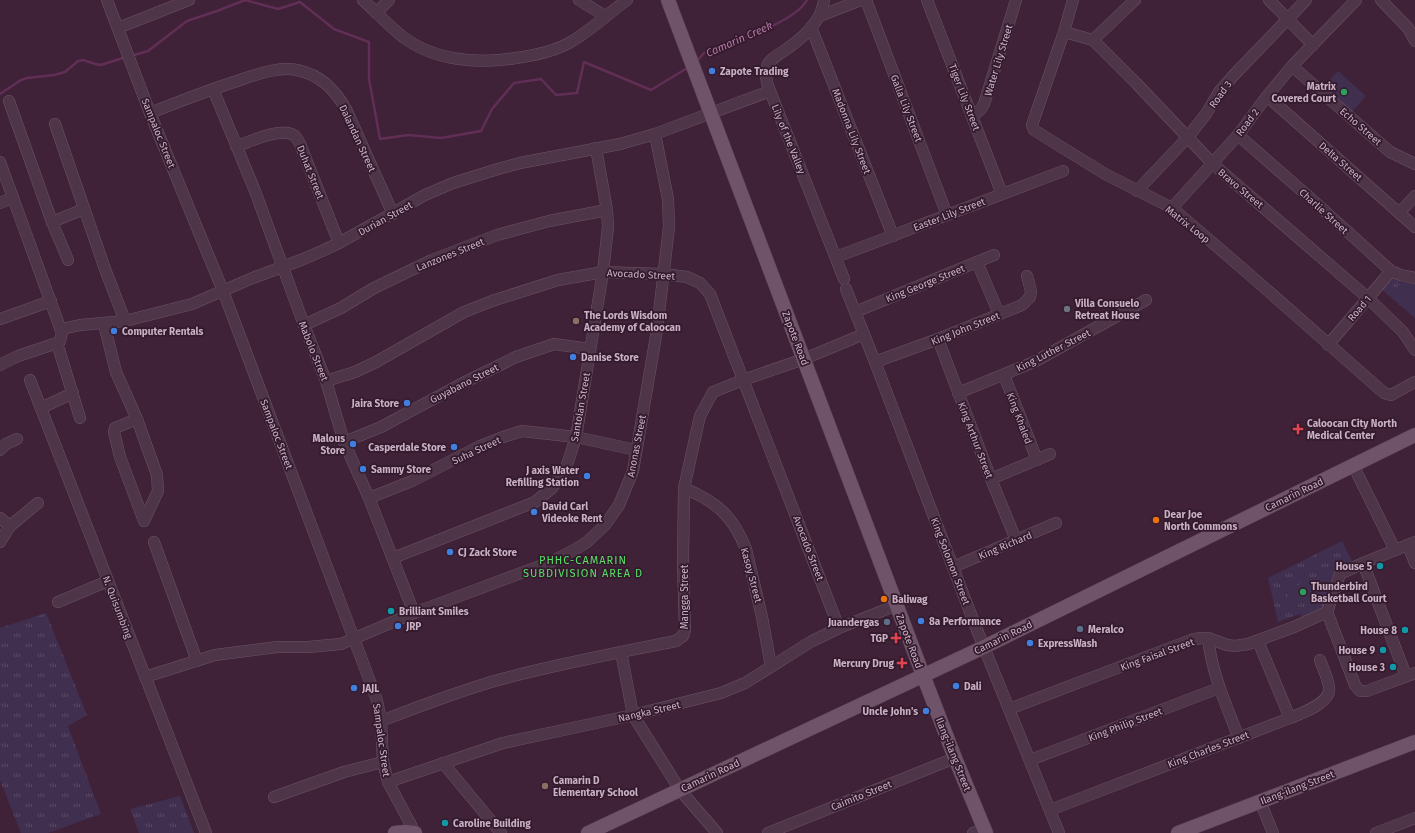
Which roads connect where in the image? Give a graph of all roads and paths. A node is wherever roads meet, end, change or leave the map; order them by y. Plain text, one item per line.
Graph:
1 (107, 0) edge
2 (189, 0) edge
3 (363, 0) edge
4 (389, 0) edge
5 (579, 0) edge
6 (627, 0) edge
7 (668, 0) edge
8 (824, 0) edge
9 (861, 0) edge
10 (866, 0) edge
11 (928, 0) edge
12 (1016, 0) edge
13 (1073, 0) edge
14 (1135, 0) edge
15 (1269, 0) edge
16 (1306, 0) edge
17 (1356, 0) edge
18 (1381, 0) edge
19 (376, 13) junction
20 (605, 16) junction
21 (820, 16) junction
22 (1288, 19) junction
23 (811, 27) junction
24 (118, 28) junction
25 (1064, 32) junction
26 (1093, 40) junction
27 (1415, 40) edge
28 (1312, 45) junction
29 (1292, 66) junction
30 (213, 89) junction
31 (770, 91) junction
32 (1267, 96) junction
33 (9, 101) dead end
34 (150, 113) junction
35 (711, 113) junction
36 (973, 116) junction
37 (55, 124) dead end
38 (654, 134) junction
39 (1238, 135) junction
40 (1188, 137) junction
41 (236, 146) junction
42 (596, 148) junction
43 (0, 162) edge
44 (1213, 164) junction
45 (1415, 164) edge
46 (1063, 171) dead end
47 (1137, 191) junction
48 (1002, 194) junction
49 (1415, 196) edge
50 (13, 198) junction
51 (0, 203) edge
52 (1172, 208) junction
53 (84, 209) junction
54 (607, 210) junction
55 (1400, 213) junction
56 (393, 214) junction
57 (947, 215) junction
58 (52, 222) junction
59 (1415, 227) edge
60 (893, 236) junction
61 (339, 243) junction
62 (994, 254) dead end
63 (836, 257) junction
64 (68, 260) dead end
65 (977, 262) junction
66 (282, 267) junction
67 (1391, 271) junction
68 (603, 272) junction
69 (663, 274) junction
70 (1026, 276) dead end
71 (1415, 278) edge
72 (845, 284) joint
73 (223, 291) junction
74 (1368, 298) junction
75 (1146, 300) dead end
76 (51, 301) junction
77 (855, 312) junction
78 (999, 314) junction
79 (0, 319) edge
80 (125, 321) junction
81 (104, 324) junction
82 (304, 325) junction
83 (62, 329) junction
84 (864, 334) junction
85 (938, 339) junction
86 (57, 343) junction
87 (1328, 345) junction
88 (590, 349) junction
89 (1415, 350) edge
90 (804, 359) junction
91 (876, 362) junction
92 (0, 365) edge
93 (1004, 374) junction
94 (30, 380) dead end
95 (743, 380) junction
96 (326, 381) junction
97 (1415, 382) edge
98 (73, 393) junction
99 (958, 393) junction
100 (40, 408) junction
101 (80, 418) dead end
102 (137, 419) junction
103 (1415, 435) edge
104 (576, 437) junction
105 (17, 439) dead end
106 (344, 442) junction
107 (0, 450) edge
108 (636, 450) junction
109 (1050, 454) dead end
110 (1037, 460) junction
111 (1353, 466) junction
112 (990, 479) junction
113 (684, 488) junction
114 (369, 498) junction
115 (38, 504) dead end
116 (0, 518) edge
117 (1056, 523) dead end
118 (10, 526) junction
119 (1016, 540) junction
120 (0, 542) edge
121 (154, 542) dead end
122 (1411, 543) edge
123 (1395, 550) junction
124 (393, 558) junction
125 (1363, 563) junction
126 (1415, 563) edge
127 (953, 567) junction
128 (108, 581) junction
129 (58, 602) dead end
130 (897, 605) junction
131 (1328, 612) junction
132 (414, 613) junction
133 (840, 628) junction
134 (1208, 638) junction
135 (353, 639) junction
136 (1258, 641) junction
137 (984, 647) junction
138 (621, 652) junction
139 (1320, 660) dead end
140 (197, 661) junction
141 (771, 666) junction
142 (1410, 674) edge
143 (923, 675) junction
144 (145, 677) junction
145 (1219, 688) junction
146 (1009, 709) junction
147 (633, 715) junction
148 (1290, 718) junction
149 (381, 721) junction
150 (1239, 738) junction
151 (1415, 742) edge
152 (955, 758) junction
153 (1030, 760) junction
154 (383, 762) junction
155 (443, 763) junction
156 (388, 782) junction
157 (680, 790) junction
158 (274, 797) dead end
159 (1260, 801) junction
160 (1050, 810) junction
161 (1415, 818) edge
162 (1199, 829) edge
163 (981, 832) edge
164 (206, 833) edge
165 (395, 833) edge
166 (414, 833) edge
167 (501, 833) edge
168 (588, 833) edge
169 (717, 833) edge
170 (768, 833) edge
171 (1059, 833) edge
172 (1178, 833) edge
173 (1273, 833) edge
174 (1376, 833) edge

1 - 24 street, Sampaloc Street
2 - 24 street
3 - 19 street
4 - 19 street
5 - 20 street
6 - 20 street
7 - 35 main road, Zapote Road
8 - 21 street
9 - 21 street
10 - 57 street, Galla Lily Street
11 - 36 street, Tiger Lily Street
12 - 36 street, Water Lily Street
13 - 25 street, Matrix Loop
14 - 26 street
15 - 22 street
16 - 22 street, Road 3
17 - 28 street, Road 2
18 - 27 street
19 - 20 street
21 - 23 street, Lily of the Valley
22 - 28 street
22 - 40 street, Road 3
23 - 31 street, Lily of the Valley
23 - 60 street, Madonna Lily Street
24 - 34 street, Sampaloc Street
25 - 26 street
25 - 47 street, Matrix Loop
26 - 40 street, Bravo Street
28 - 29 street, Road 2
29 - 32 street, Road 2
29 - 45 street, Echo Street
30 - 34 street, Dalandan Street
30 - 41 street, Mabolo Street
30 - 56 street, Dalandan Street
31 - 35 street, Durian Street
31 - 63 street, Lily of the Valley
32 - 39 street, Road 2
32 - 55 street, Delta Street
33 - 58 street
34 - 73 street, Sampaloc Street
35 - 38 street, Durian Street
35 - 90 main road, Zapote Road
36 - 48 street, Tiger Lily Street
37 - 53 street
38 - 42 street, Durian Street
38 - 69 street, Anonas Street
39 - 44 street, Road 2
39 - 67 street, Charlie Street
40 - 44 street, Bravo Street
40 - 47 street, Road 3
41 - 61 street, Duhat Street
41 - 66 street, Mabolo Street
42 - 54 street, Santolan Street
42 - 56 street, Durian Street
43 - 50 street
44 - 52 street, Road 2
44 - 74 street, Bravo Street
46 - 48 street, Easter Lily Street
47 - 52 street, Matrix Loop
48 - 57 street, Easter Lily Street
49 - 55 street
50 - 51 street
50 - 76 street
52 - 87 street, Matrix Loop
53 - 58 street
53 - 80 street
54 - 68 street, Santolan Street
54 - 82 street, Lanzones Street
55 - 59 street, Delta Street
56 - 61 street, Durian Street
57 - 60 street, Easter Lily Street
58 - 64 street
60 - 63 street, Easter Lily Street
61 - 66 street, Durian Street
62 - 65 street, King George Street
63 - 72 street, Lily of the Valley
65 - 77 street, King George Street
65 - 78 street
66 - 73 street, Durian Street
66 - 82 street, Mabolo Street
67 - 71 street, Charlie Street
67 - 74 street, Road 1
68 - 69 street, Avocado Street
68 - 88 street, Santolan Street
68 - 96 street, Avocado Street
69 - 95 street, Avocado Street
69 - 108 street, Anonas Street
70 - 78 street, King John Street
72 - 77 street, King Solomon Street
73 - 80 street, Durian Street
73 - 135 street, Sampaloc Street
74 - 87 street, Road 1
74 - 89 street, Bravo Street
75 - 93 street, King Luther Street
76 - 79 street
76 - 83 street
77 - 84 street, King Solomon Street
78 - 85 street, King John Street
80 - 81 street, Durian Street
81 - 83 street, Durian Street
81 - 102 street
82 - 96 street, Mabolo Street
83 - 86 street
84 - 90 street, Mangga Street
84 - 91 street, King Solomon Street
85 - 91 street, King John Street
85 - 99 street, King Arthur Street
86 - 92 street
86 - 98 street
87 - 97 street, Matrix Loop
88 - 104 street, Santolan Street
88 - 106 street, Guyabano Street
90 - 95 street, Mangga Street
90 - 130 main road, Zapote Road
91 - 127 street, King Solomon Street
93 - 99 street, King Luther Street
93 - 110 street, King Khaled
94 - 100 street, N. Quisumbing
95 - 113 street, Mangga Street
95 - 133 street, Avocado Street
96 - 106 street, Mabolo Street
98 - 100 street
98 - 101 street
99 - 112 street, King Arthur Street
100 - 128 street, N. Quisumbing
102 - 102 street
103 - 111 main road, Camarin Road
104 - 108 street, Suha Street
104 - 114 street, Suha Street
104 - 124 street, Santolan Street
105 - 107 street
106 - 114 street, Mabolo Street
108 - 132 street, Anonas Street
109 - 110 street
110 - 112 street
111 - 123 street
111 - 137 main road, Camarin Road
112 - 119 street, King Arthur Street
113 - 138 street, Mangga Street
113 - 141 street, Kasoy Street
114 - 124 street, Mabolo Street
115 - 118 street
116 - 118 street
117 - 119 street, King Richard
118 - 120 street
119 - 127 street, King Richard
121 - 140 street
122 - 123 street
122 - 126 street
123 - 125 street
124 - 132 street, Mabolo Street
125 - 131 street
125 - 142 street
127 - 137 street, King Solomon Street
128 - 129 street
128 - 144 street, N. Quisumbing
130 - 133 street, Nangka Street
130 - 143 main road, Zapote Road
131 - 136 street, King Faisal Street
131 - 142 street
132 - 135 street, Anonas Street
133 - 141 street, Nangka Street
134 - 136 street, King Faisal Street
134 - 145 street
134 - 146 street, King Faisal Street
135 - 140 street, Anonas Street
135 - 149 street, Sampaloc Street
136 - 148 street
137 - 143 main road, Camarin Road
137 - 146 street, King Solomon Street
138 - 147 street
138 - 149 street, Mangga Street
139 - 148 street, King Charles Street
140 - 144 street, Anonas Street
141 - 147 street, Nangka Street
143 - 152 main road, Ilang-ilang Street
143 - 157 main road, Camarin Road
144 - 164 street, N. Quisumbing
145 - 150 street
145 - 153 street, King Philip Street
146 - 153 street, King Solomon Street
147 - 155 street, Nangka Street
147 - 157 street
148 - 150 street, King Charles Street
149 - 154 street, Sampaloc Street
150 - 160 street, King Charles Street
151 - 159 main road, Ilang-ilang Street
152 - 163 main road, Ilang-ilang Street
152 - 170 street, Caimito Street
153 - 160 street, King Solomon Street
154 - 156 street, Sampaloc Street
154 - 158 street
155 - 156 street, Nangka Street
155 - 167 street
156 - 166 street, Sampaloc Street
157 - 168 main road, Camarin Road
157 - 169 street
159 - 162 main road, Ilang-ilang Street
159 - 173 street
160 - 171 street, King Solomon Street
161 - 174 street
162 - 172 main road, Ilang-ilang Street
165 - 166 main road

